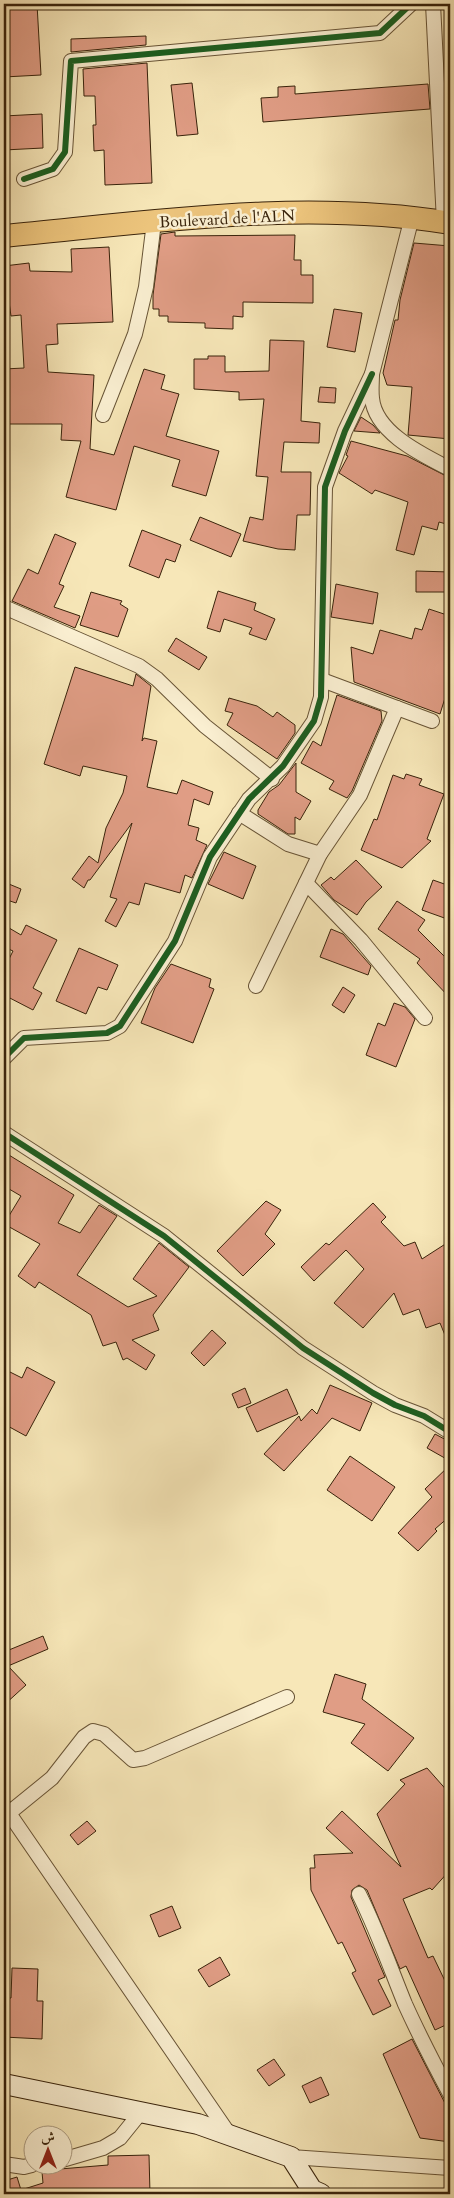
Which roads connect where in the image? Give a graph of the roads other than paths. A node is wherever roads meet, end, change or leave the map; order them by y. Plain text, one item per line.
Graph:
1 (411, 4) edge
2 (433, 4) edge
3 (24, 179) dead end
4 (412, 217) junction
5 (154, 222) junction
6 (448, 222) edge
7 (4, 236) edge
8 (372, 374) junction
9 (103, 415) dead end
10 (450, 469) edge
11 (4, 607) edge
12 (322, 680) junction
13 (398, 708) junction
14 (432, 721) dead end
15 (272, 778) junction
16 (239, 813) junction
17 (320, 854) junction
18 (306, 883) junction
19 (256, 986) dead end
20 (425, 1018) dead end
21 (4, 1058) edge
22 (4, 1134) edge
23 (450, 1432) edge
24 (287, 1697) dead end
25 (6, 1809) edge
26 (359, 1894) dead end
27 (4, 2084) edge
28 (450, 2094) edge
29 (141, 2112) junction
30 (229, 2134) junction
31 (72, 2157) edge
32 (291, 2157) junction
33 (4, 2164) edge
34 (22, 2165) edge
35 (450, 2168) edge
36 (321, 2194) edge

1 - 3 street
2 - 6 street
4 - 5 main road, Boulevard de l'ALN
4 - 6 main road, Boulevard de l'ALN
4 - 8 street
5 - 7 main road, Boulevard de l'ALN
5 - 9 street
8 - 10 street
8 - 12 street
11 - 15 street
12 - 13 street
12 - 15 street
13 - 14 street
13 - 17 street
15 - 16 street
16 - 17 street
16 - 21 street
17 - 18 street
18 - 19 street
18 - 20 street
22 - 23 street
24 - 25 street
25 - 30 street
26 - 28 street
27 - 29 main road
29 - 30 main road
29 - 31 street
30 - 32 main road
32 - 35 street
32 - 36 main road
33 - 34 street

